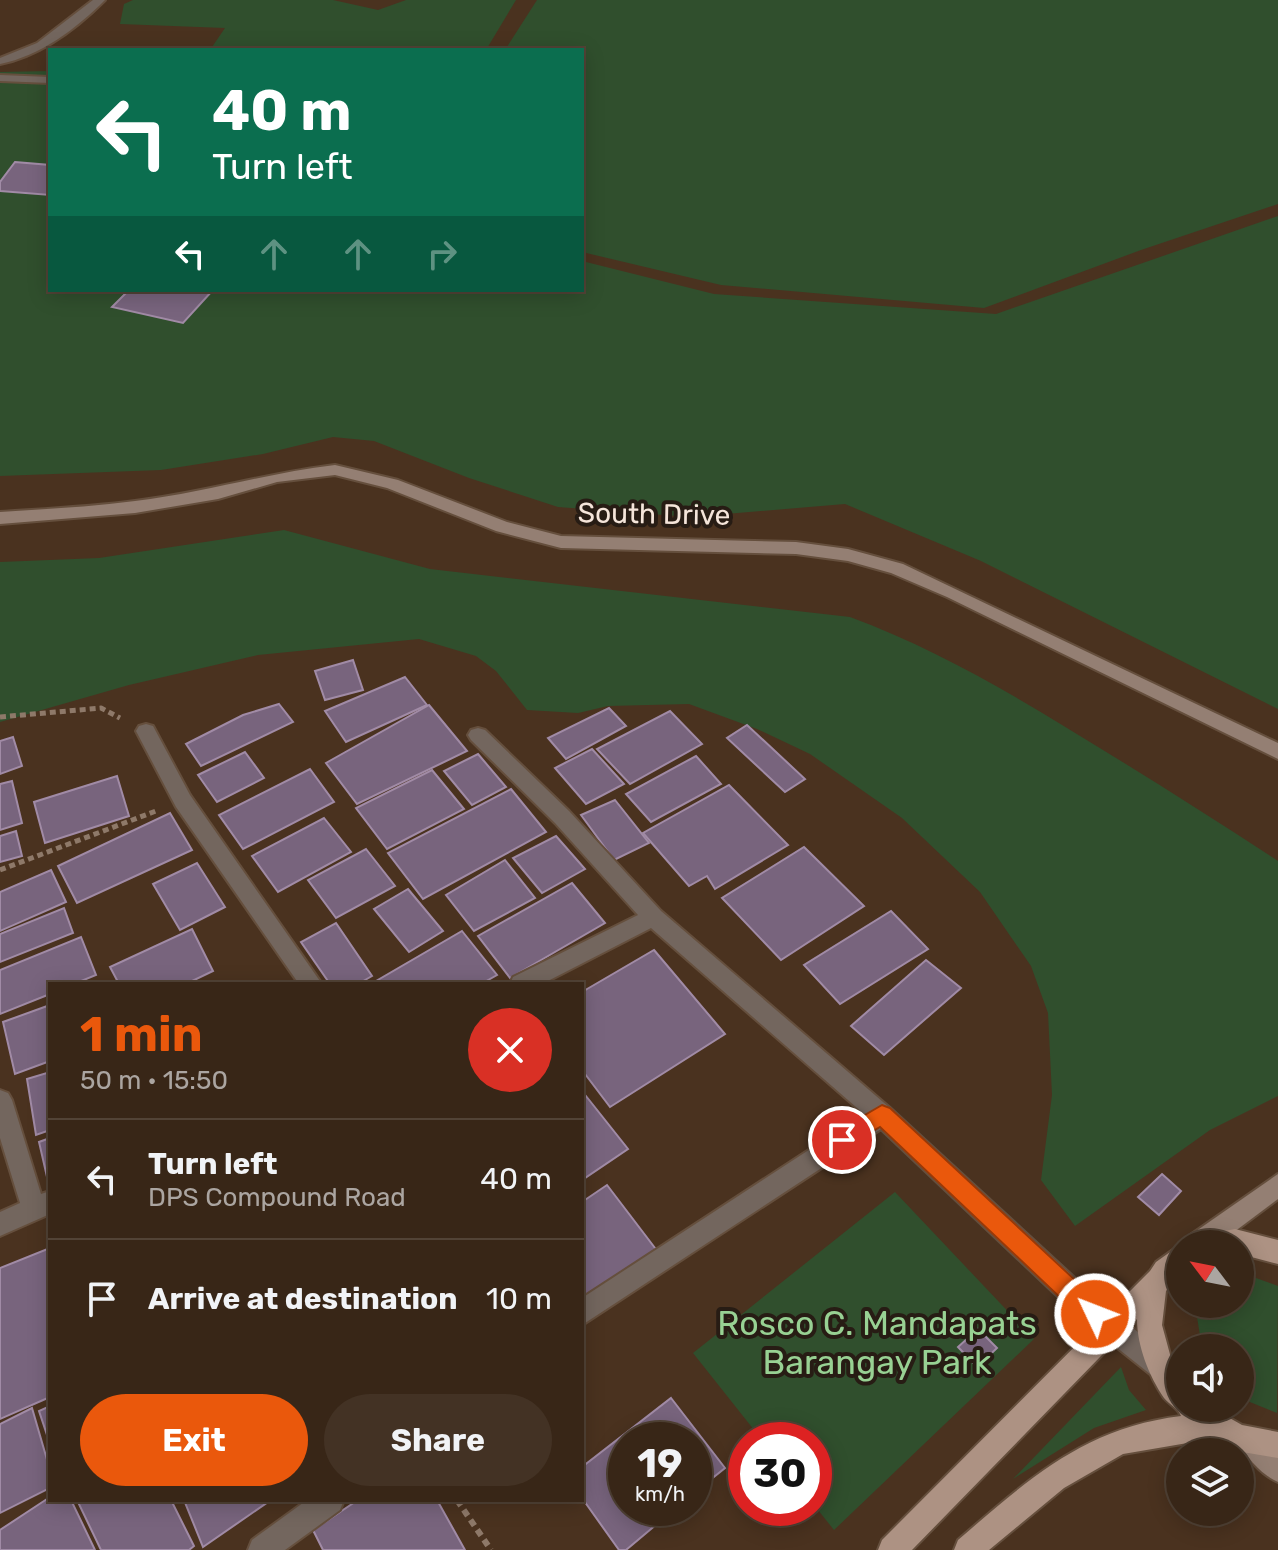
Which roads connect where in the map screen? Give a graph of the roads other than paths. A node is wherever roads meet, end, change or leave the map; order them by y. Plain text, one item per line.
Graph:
1 (100, 0) edge
2 (0, 61) edge
3 (0, 78) edge
4 (48, 80) edge
5 (0, 518) edge
6 (146, 731) road end
7 (478, 735) dead end
8 (1278, 752) edge
9 (653, 917) junction
10 (310, 982) edge
11 (525, 982) edge
12 (0, 1100) edge
13 (882, 1115) junction
14 (1278, 1185) edge
15 (42, 1205) edge
16 (0, 1224) edge
17 (1217, 1230) edge
18 (1254, 1246) edge
19 (1278, 1252) edge
20 (1166, 1272) edge
21 (1158, 1280) junction
22 (584, 1312) edge
23 (1110, 1327) junction
24 (1159, 1365) junction
25 (1166, 1376) edge
26 (1209, 1422) edge
27 (1213, 1425) junction
28 (1266, 1444) edge
29 (1278, 1468) edge
30 (327, 1502) edge
31 (262, 1550) edge
32 (892, 1550) edge
33 (968, 1550) edge

1 - 2 lane
3 - 4 lane
5 - 8 main road, South Drive
6 - 10 street
7 - 9 street
9 - 11 street
9 - 13 street
12 - 15 street
13 - 22 street
13 - 23 street
14 - 17 main road
15 - 16 street
18 - 19 main road
20 - 21 main road
21 - 23 main road
21 - 24 main road
23 - 24 street
23 - 32 main road
24 - 25 main road
26 - 27 main road
27 - 28 main road
27 - 33 main road
28 - 29 main road
30 - 31 street

